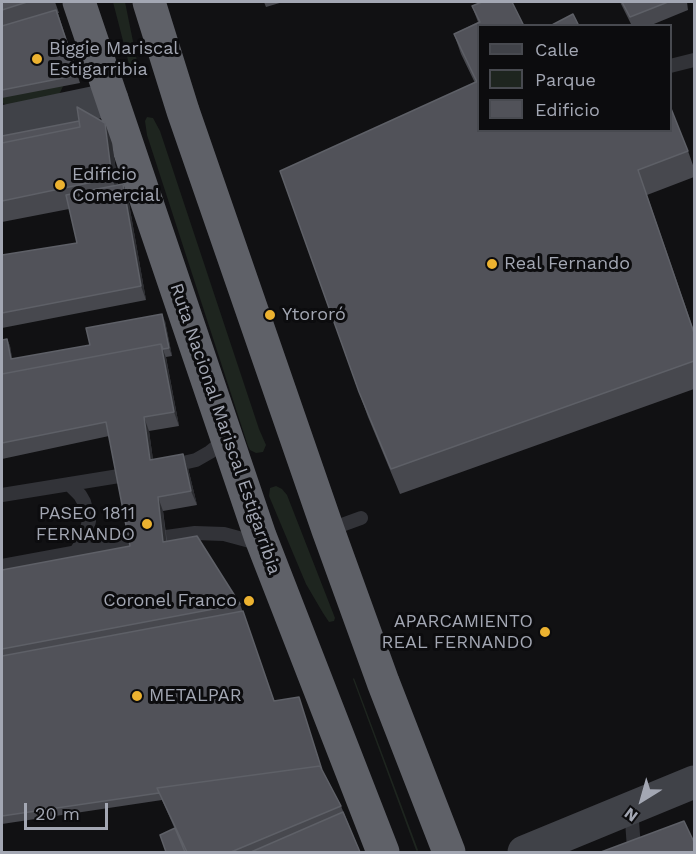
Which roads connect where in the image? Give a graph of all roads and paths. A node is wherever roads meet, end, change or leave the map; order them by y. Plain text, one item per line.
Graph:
1 (79, 2) edge
2 (148, 2) edge
3 (694, 60) edge
4 (672, 66) edge
5 (112, 99) junction
6 (2, 122) edge
7 (226, 439) junction
8 (155, 470) edge
9 (119, 476) edge
10 (69, 484) junction
11 (2, 495) edge
12 (361, 518) dead end
13 (328, 530) junction
14 (166, 537) dead end
15 (132, 542) edge
16 (263, 545) junction
17 (75, 553) junction
18 (2, 566) edge
19 (694, 782) edge
20 (631, 808) junction
21 (634, 848) edge
22 (541, 849) edge
23 (383, 852) edge
24 (449, 852) edge

1 - 5 highway, Ruta Nacional Mariscal Estigarribia
2 - 13 highway
3 - 4 lane
5 - 6 street
5 - 7 highway, Ruta Nacional Mariscal Estigarribia
7 - 8 lane
7 - 16 highway, Ruta Nacional Mariscal Estigarribia
9 - 10 lane
10 - 11 lane
10 - 17 lane
12 - 13 lane
13 - 24 highway
14 - 16 lane
15 - 17 lane
16 - 23 highway, Ruta Nacional Mariscal Estigarribia
17 - 18 lane
19 - 20 street
20 - 21 lane
20 - 22 street

